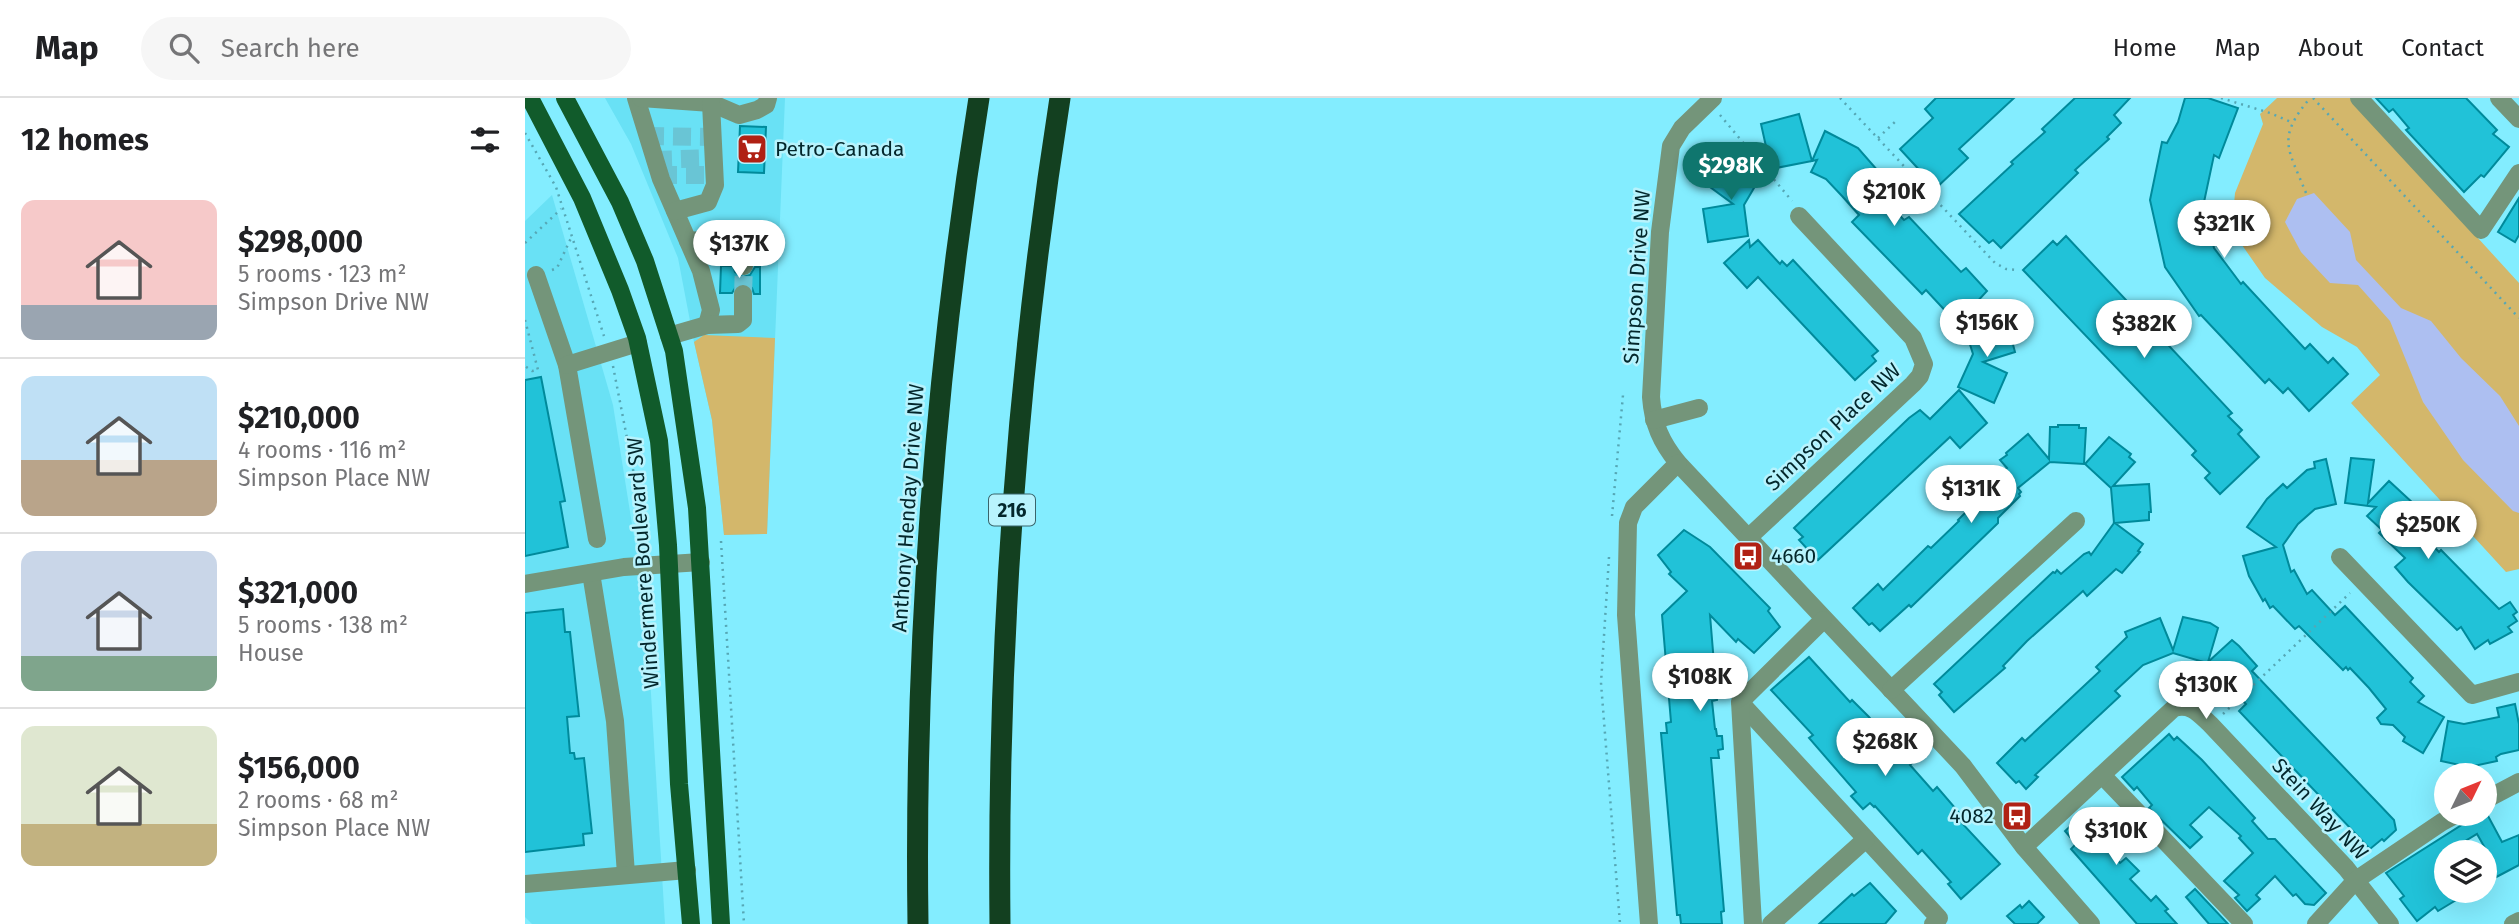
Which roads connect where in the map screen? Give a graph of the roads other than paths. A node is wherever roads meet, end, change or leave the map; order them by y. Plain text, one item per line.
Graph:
1 (530, 98) edge
2 (639, 98) edge
3 (768, 98) edge
4 (970, 98) edge
5 (979, 98) edge
6 (1060, 98) edge
7 (2360, 98) edge
8 (2499, 98) edge
9 (569, 99) edge
10 (1711, 100) edge
11 (715, 101) edge
12 (2519, 119) edge
13 (2519, 173) edge
14 (967, 174) junction
15 (675, 211) junction
16 (1799, 216) road end
17 (688, 241) junction
18 (744, 266) tunnel mouth
19 (536, 275) dead end
20 (743, 294) tunnel mouth
21 (707, 325) junction
22 (669, 336) junction
23 (638, 343) junction
24 (567, 365) junction
25 (1699, 408) dead end
26 (1654, 420) junction
27 (1678, 463) junction
28 (2076, 521) dead end
29 (1748, 538) junction
30 (597, 539) dead end
31 (2340, 557) dead end
32 (701, 562) junction
33 (669, 563) junction
34 (591, 573) junction
35 (525, 584) edge
36 (1823, 620) junction
37 (2519, 682) edge
38 (1891, 690) junction
39 (1740, 702) junction
40 (2102, 775) junction
41 (2519, 782) edge
42 (2497, 794) edge
43 (2435, 826) edge
44 (1866, 839) junction
45 (2024, 847) junction
46 (687, 870) junction
47 (626, 874) junction
48 (2356, 880) junction
49 (525, 884) edge
50 (2519, 921) edge
51 (691, 924) edge
52 (721, 924) edge
53 (918, 924) edge
54 (1000, 924) edge
55 (1649, 924) edge
56 (1753, 924) edge
57 (1771, 924) edge
58 (1933, 924) edge
59 (2091, 924) edge
60 (2244, 924) edge
61 (2316, 924) edge
62 (2390, 924) edge
63 (2513, 924) edge

1 - 23 main road, Windermere Boulevard SW
2 - 11 street
2 - 15 street
3 - 11 street
4 - 14 highway
5 - 14 highway, Anthony Henday Drive NW
6 - 54 highway, 216
7 - 13 street
8 - 12 street
9 - 22 main road
10 - 26 street, Simpson Drive NW
11 - 15 street
14 - 53 highway, Anthony Henday Drive NW
15 - 17 street
16 - 29 street, Simpson Place NW
17 - 18 street
17 - 21 street
19 - 24 street
20 - 21 street
21 - 22 street
22 - 32 main road
23 - 24 street
23 - 33 main road, Windermere Boulevard SW
24 - 30 street
25 - 26 street
26 - 27 street, Simpson Drive NW
27 - 29 street, Simpson Drive NW
27 - 55 street
28 - 38 street
29 - 36 street, Simpson Drive NW
31 - 37 street
32 - 33 street
32 - 52 main road
33 - 34 street
33 - 46 main road, Windermere Boulevard SW
34 - 35 street
34 - 47 street
36 - 38 street, Simpson Drive NW
36 - 39 street
38 - 45 street, Simpson Drive NW
39 - 44 street
39 - 56 street
40 - 45 street, Stein Way NW
40 - 48 street, Stein Way NW
40 - 60 street
41 - 42 street
43 - 48 street
44 - 57 street
44 - 58 street
45 - 59 street, Simpson Drive NW
46 - 47 street
46 - 51 main road, Windermere Boulevard SW
47 - 49 street
48 - 61 street
48 - 62 street, Stein Way NW
50 - 63 street

